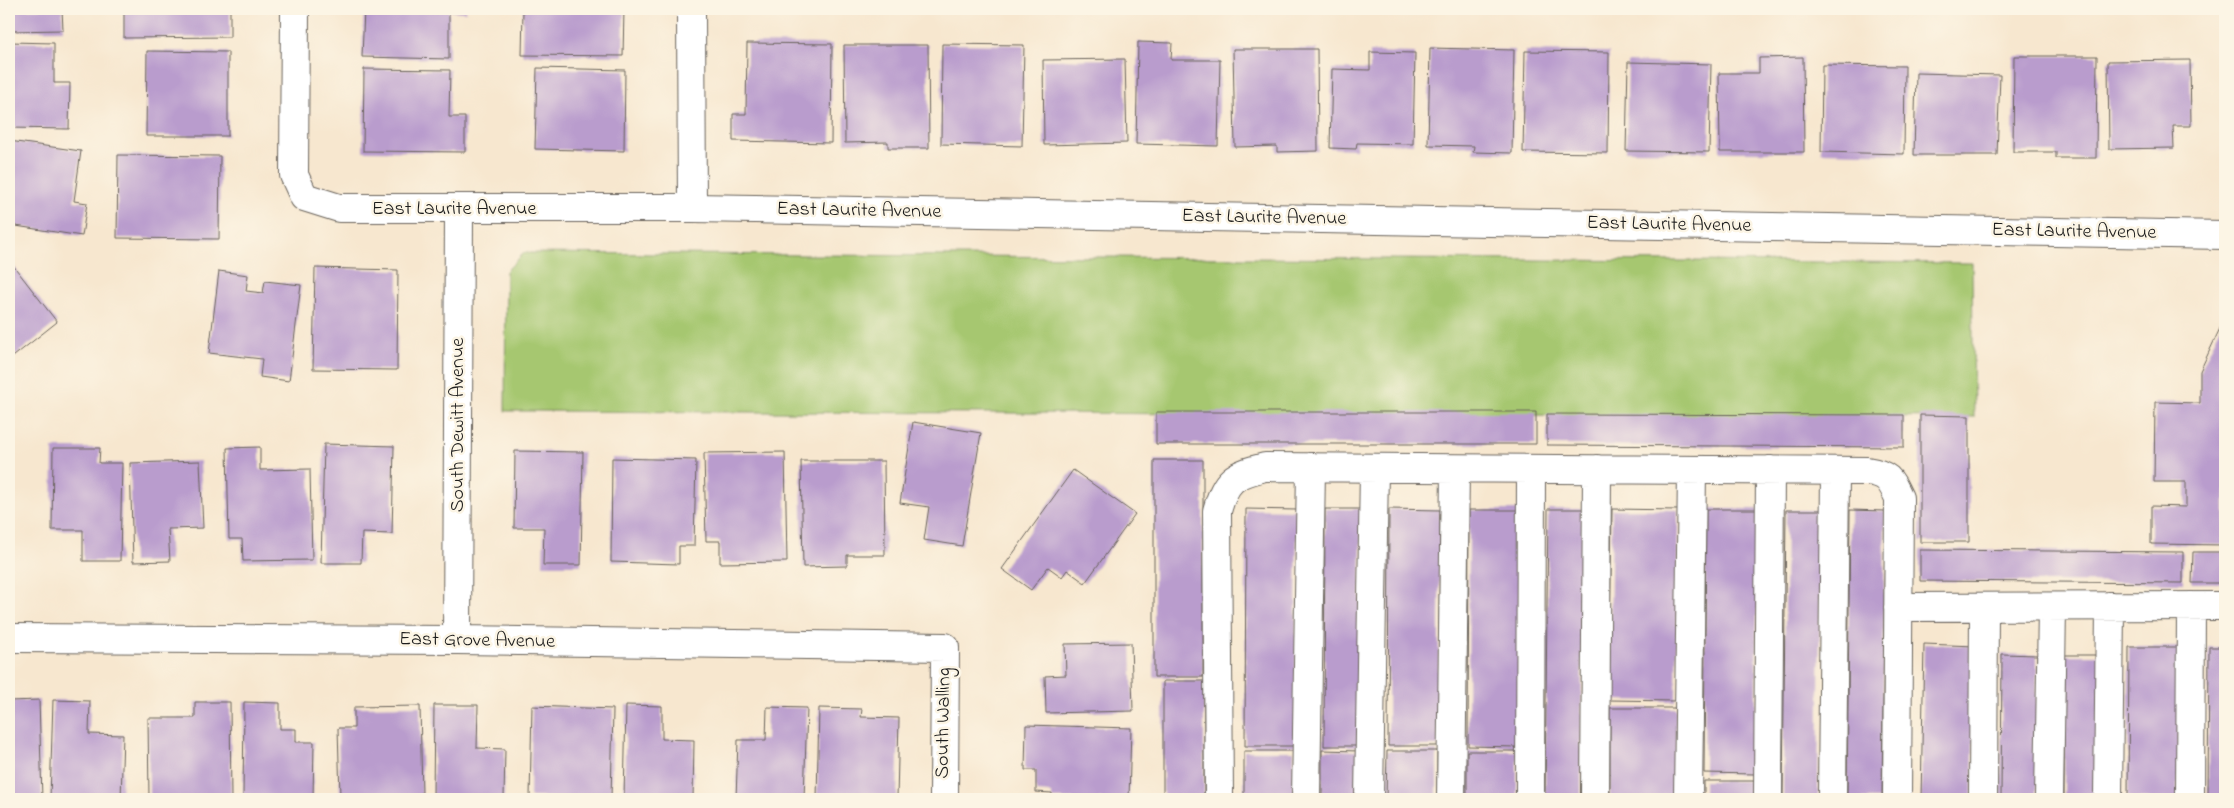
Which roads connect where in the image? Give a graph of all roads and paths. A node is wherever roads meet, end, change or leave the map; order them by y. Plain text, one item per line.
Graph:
1 (295, 9) edge
2 (691, 9) edge
3 (692, 208) junction
4 (459, 210) junction
5 (2225, 234) edge
6 (1311, 468) junction
7 (1374, 468) junction
8 (1454, 469) junction
9 (1531, 469) junction
10 (1597, 469) junction
11 (1692, 470) junction
12 (1770, 470) junction
13 (1835, 472) junction
14 (2110, 606) junction
15 (2191, 606) junction
16 (2225, 606) edge
17 (1898, 607) junction
18 (1984, 607) junction
19 (2052, 607) junction
20 (9, 638) edge
21 (457, 640) junction
22 (945, 647) joint
23 (944, 799) edge
24 (1219, 799) edge
25 (1306, 799) edge
26 (1369, 799) edge
27 (1451, 799) edge
28 (1530, 799) edge
29 (1595, 799) edge
30 (1688, 799) edge
31 (1768, 799) edge
32 (1832, 799) edge
33 (1897, 799) edge
34 (1983, 799) edge
35 (2049, 799) edge
36 (2108, 799) edge
37 (2190, 799) edge

1 - 4 street, East Laurite Avenue
2 - 3 street
3 - 4 street, East Laurite Avenue
3 - 5 street, East Laurite Avenue
4 - 21 street, South Dewitt Avenue
6 - 7 street
6 - 24 street
6 - 25 street
7 - 8 street
7 - 26 street
8 - 9 street
8 - 27 street
9 - 10 street
9 - 28 street
10 - 11 street
10 - 29 street
11 - 12 street
11 - 30 street
12 - 13 street
12 - 31 street
13 - 17 street
13 - 32 street
14 - 15 street
14 - 19 street
14 - 36 street
15 - 16 street
15 - 37 street
17 - 18 street
17 - 33 street
18 - 19 street
18 - 34 street
19 - 35 street
20 - 21 street, East Grove Avenue
21 - 22 street, East Grove Avenue
22 - 23 street, South Walling

